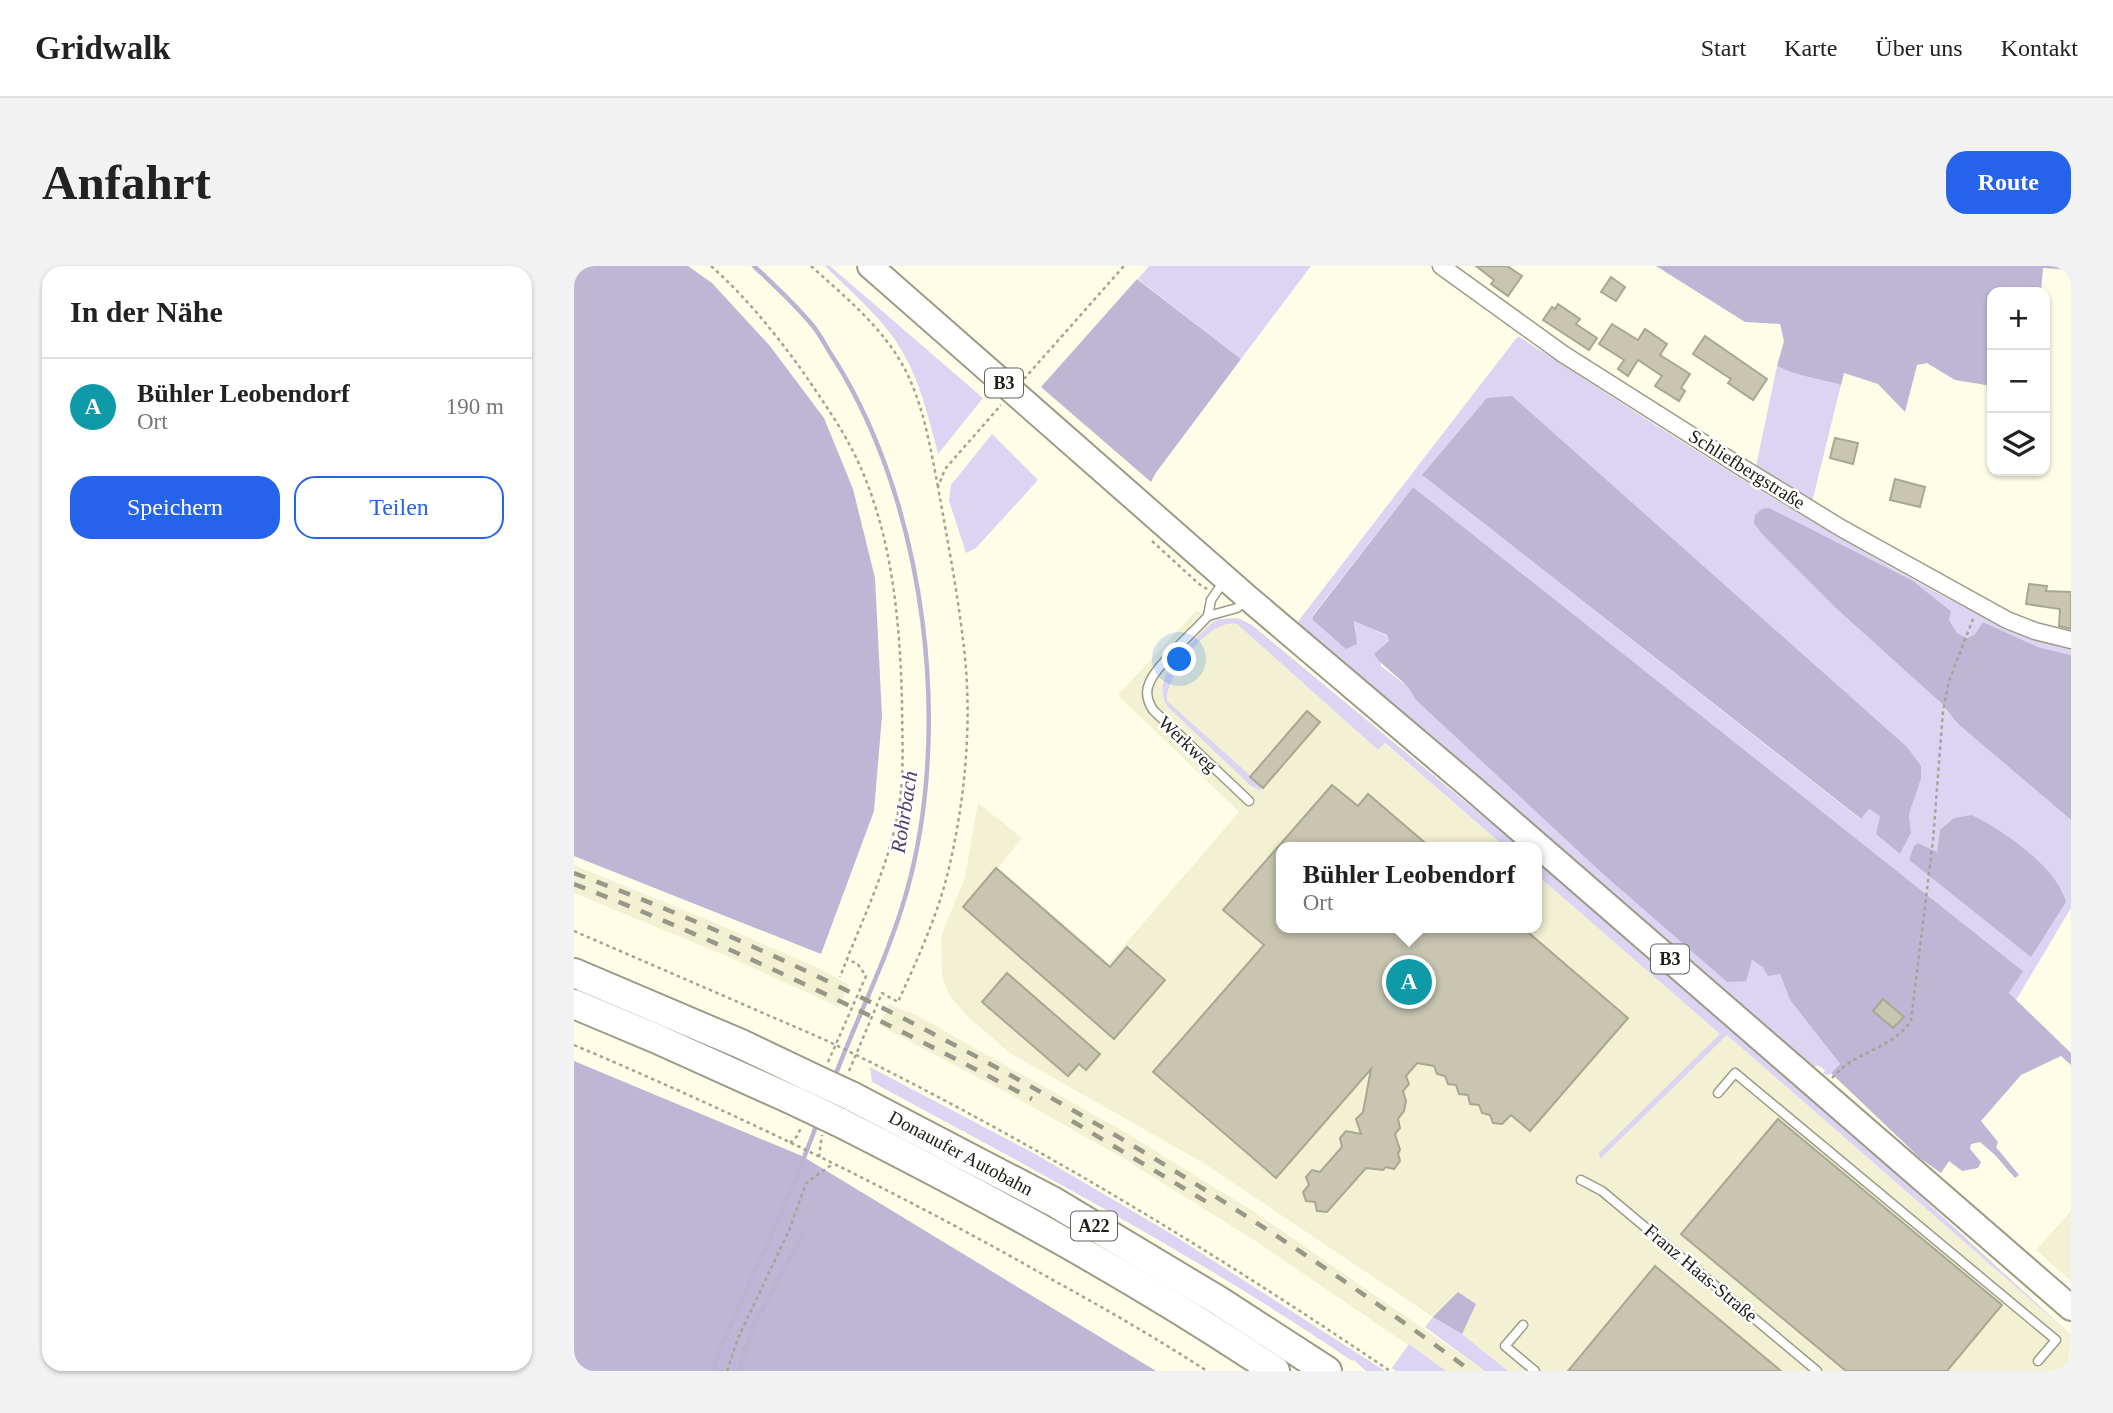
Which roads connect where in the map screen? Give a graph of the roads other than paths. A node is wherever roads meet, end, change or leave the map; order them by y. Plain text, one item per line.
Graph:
1 (870, 266) edge
2 (1441, 266) edge
3 (1226, 579) junction
4 (1248, 598) junction
5 (1208, 616) junction
6 (2071, 640) edge
7 (1249, 801) dead end
8 (1534, 842) edge
9 (1542, 849) edge
10 (574, 973) edge
11 (574, 1004) edge
12 (1718, 1093) dead end
13 (1581, 1180) dead end
14 (2071, 1308) edge
15 (1523, 1325) dead end
16 (2038, 1361) dead end
17 (1275, 1371) edge
18 (1327, 1371) edge
19 (1535, 1371) edge
20 (1817, 1371) edge

1 - 3 main road, B3
2 - 6 street, Schliefbergstraße
3 - 4 main road, B3
3 - 5 lane
4 - 5 lane
4 - 8 main road, B3
5 - 7 lane, Werkweg
9 - 14 main road, B3
10 - 18 highway, Donauufer Autobahn / A22, bridge
11 - 17 highway, Donauufer Autobahn / A22, bridge
12 - 16 lane
13 - 20 lane, Franz Haas-Straße
15 - 19 lane

